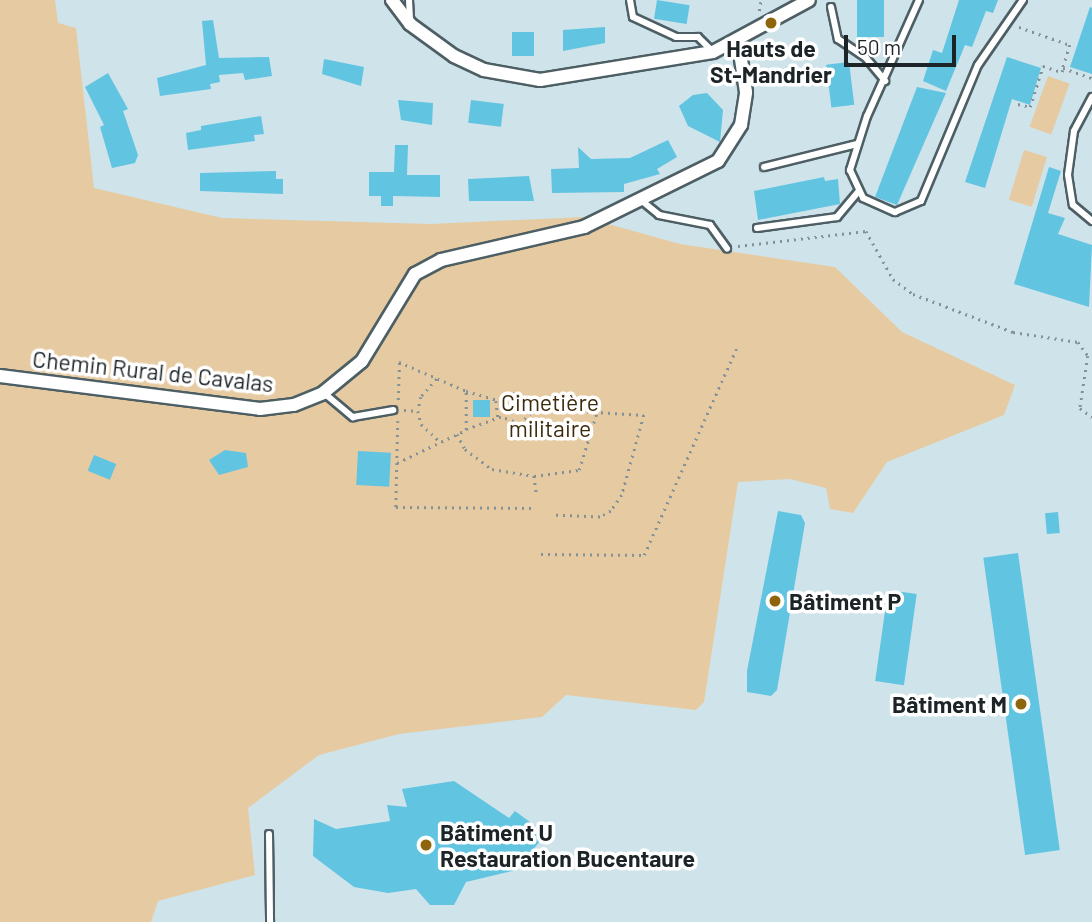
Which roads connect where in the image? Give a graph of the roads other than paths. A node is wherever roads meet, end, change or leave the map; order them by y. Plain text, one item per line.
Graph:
1 (392, 0) edge
2 (409, 0) edge
3 (630, 0) edge
4 (809, 0) edge
5 (919, 0) edge
6 (1023, 0) edge
7 (831, 6) dead end
8 (410, 24) junction
9 (738, 40) junction
10 (713, 52) junction
11 (885, 81) junction
12 (1092, 97) edge
13 (857, 144) junction
14 (764, 167) dead end
15 (858, 192) junction
16 (642, 201) junction
17 (1092, 221) edge
18 (757, 228) dead end
19 (727, 248) road end
20 (0, 376) edge
21 (323, 393) junction
22 (395, 410) road end
23 (269, 834) dead end
24 (270, 922) edge

1 - 8 street
2 - 8 lane
3 - 10 lane
4 - 9 street
5 - 11 lane
6 - 15 lane
7 - 11 lane
8 - 10 street
9 - 10 street
9 - 16 street, Chemin Rural de Cavalas
11 - 13 lane
12 - 17 lane
13 - 14 lane
13 - 15 lane
15 - 18 lane
16 - 19 lane
16 - 21 street, Chemin Rural de Cavalas
20 - 21 street, Chemin Rural de Cavalas
21 - 22 lane
23 - 24 lane

